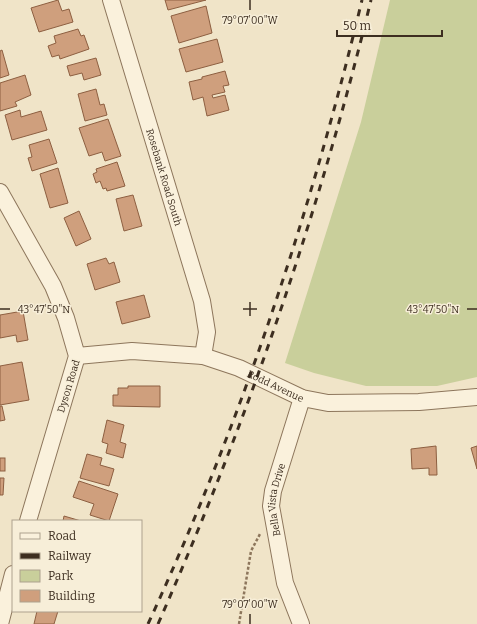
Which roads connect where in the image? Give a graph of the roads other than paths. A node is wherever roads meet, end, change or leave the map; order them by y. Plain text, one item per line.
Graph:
1 (112, 0) edge
2 (0, 192) edge
3 (77, 356) junction
4 (203, 356) junction
5 (302, 398) junction
6 (477, 398) edge
7 (28, 520) edge
8 (12, 578) edge
9 (0, 624) edge
10 (301, 624) edge

1 - 4 street, Rosebank Road South
2 - 3 street, Dyson Road
3 - 4 street, Rodd Avenue
3 - 7 street, Dyson Road
4 - 5 street, Rodd Avenue
5 - 6 street, Rodd Avenue
5 - 10 street, Bella Vista Drive
8 - 9 street

